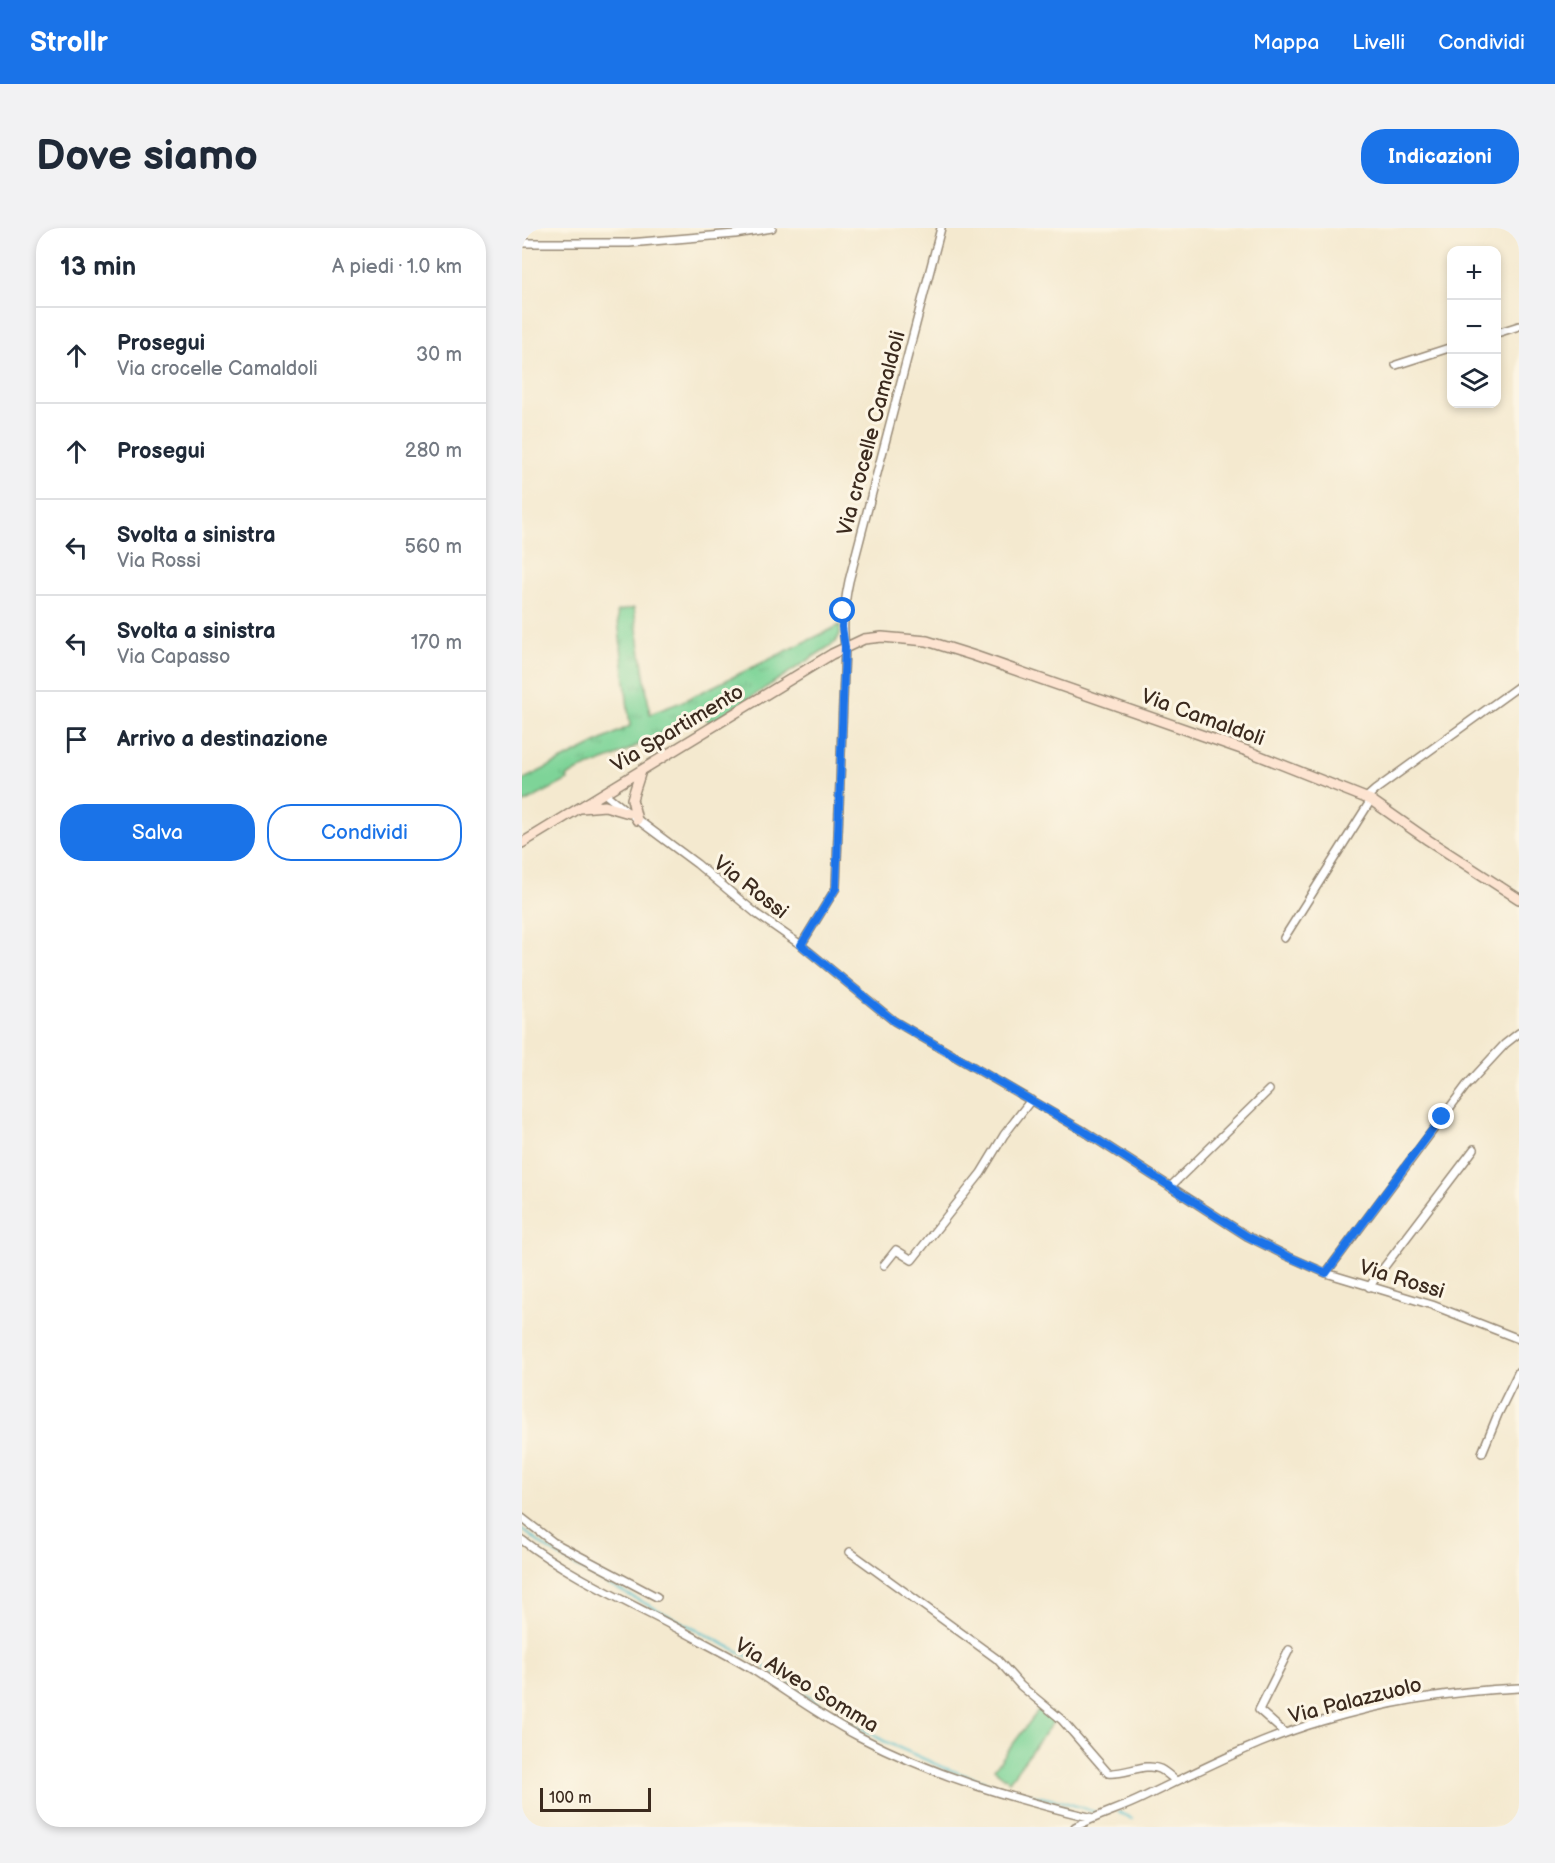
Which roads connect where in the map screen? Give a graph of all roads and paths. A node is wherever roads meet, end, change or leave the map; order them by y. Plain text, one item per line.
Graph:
1 (772, 228) edge
2 (941, 228) edge
3 (522, 243) edge
4 (1519, 326) edge
5 (1501, 332) edge
6 (1447, 349) edge
7 (1396, 365) dead end
8 (848, 646) junction
9 (1519, 686) edge
10 (641, 771) junction
11 (604, 794) junction
12 (1369, 799) junction
13 (579, 809) junction
14 (633, 817) junction
15 (522, 843) edge
16 (1519, 899) edge
17 (1284, 938) dead end
18 (801, 945) junction
19 (1519, 1033) edge
20 (1269, 1090) dead end
21 (1031, 1100) junction
22 (1474, 1149) dead end
23 (1170, 1187) junction
24 (884, 1265) dead end
25 (1326, 1273) junction
26 (1369, 1287) junction
27 (1519, 1339) edge
28 (1519, 1371) edge
29 (1482, 1453) dead end
30 (522, 1518) edge
31 (522, 1540) edge
32 (850, 1552) dead end
33 (657, 1597) dead end
34 (1288, 1650) dead end
35 (1519, 1688) edge
36 (1286, 1733) junction
37 (1176, 1781) junction
38 (1093, 1818) junction
39 (1075, 1827) edge

1 - 3 street
2 - 8 street, Via crocelle Camaldoli
4 - 5 street
6 - 7 street
8 - 10 street, Via Spartimento
8 - 12 street, Via Camaldoli
8 - 18 street, Via crocelle Camaldoli
9 - 12 street
10 - 11 street, Via Spartimento
10 - 14 street
11 - 13 street, Via Spartimento
11 - 14 street, Via Rossi
12 - 16 street, Via Camaldoli
12 - 17 street
13 - 14 street
13 - 15 street, Via Spartimento
14 - 18 street, Via Rossi
18 - 21 street, Via Rossi
19 - 25 street
20 - 23 street
21 - 23 street, Via Rossi
21 - 24 street
22 - 26 street
23 - 25 street, Via Rossi
25 - 26 street, Via Rossi
26 - 27 street, Via Rossi
28 - 29 street
30 - 33 street
31 - 38 street, Via Alveo Somma
32 - 37 street
34 - 36 street
35 - 36 street, Via Palazzuolo
36 - 37 street, Via Palazzuolo
37 - 38 street, Via Palazzuolo
38 - 39 street, Via Palazzuolo

